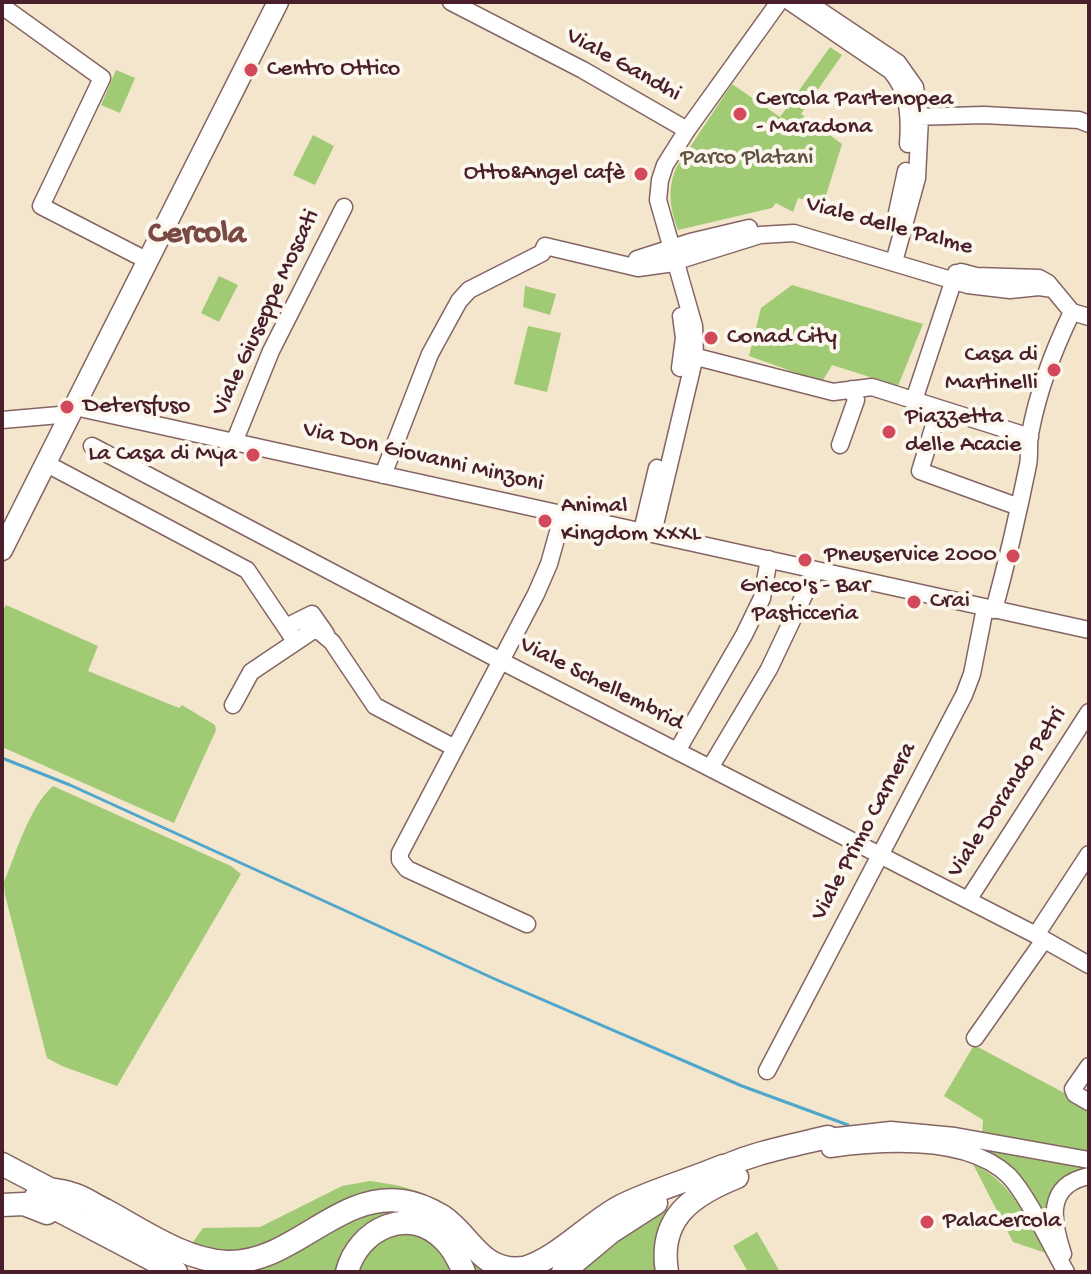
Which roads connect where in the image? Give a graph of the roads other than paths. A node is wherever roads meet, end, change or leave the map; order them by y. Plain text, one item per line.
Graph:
1 (278, 2) edge
2 (451, 2) edge
3 (768, 2) edge
4 (779, 2) edge
5 (790, 2) edge
6 (807, 2) edge
7 (2, 6) edge
8 (914, 117) junction
9 (1089, 124) edge
10 (683, 127) junction
11 (344, 207) dead end
12 (890, 255) junction
13 (670, 256) junction
14 (148, 261) junction
15 (955, 276) junction
16 (1072, 312) junction
17 (1089, 317) edge
18 (689, 355) junction
19 (852, 389) junction
20 (914, 400) junction
21 (939, 409) junction
22 (73, 411) junction
23 (2, 420) edge
24 (1030, 437) junction
25 (235, 440) junction
26 (840, 445) dead end
27 (92, 446) dead end
28 (47, 464) junction
29 (383, 475) junction
30 (1019, 507) junction
31 (563, 514) junction
32 (647, 532) junction
33 (2, 550) edge
34 (769, 559) junction
35 (816, 570) junction
36 (989, 609) junction
37 (1089, 630) edge
38 (290, 634) junction
39 (501, 661) junction
40 (233, 705) dead end
41 (1089, 712) edge
42 (455, 748) junction
43 (677, 751) junction
44 (710, 768) junction
45 (1089, 854) edge
46 (879, 855) junction
47 (968, 900) junction
48 (527, 924) dead end
49 (1040, 937) junction
50 (1089, 965) edge
51 (975, 1038) dead end
52 (1089, 1066) edge
53 (767, 1071) dead end
54 (1082, 1098) edge
55 (829, 1143) junction
56 (1089, 1160) edge
57 (775, 1162) junction
58 (2, 1164) edge
59 (723, 1166) junction
60 (1089, 1176) edge
61 (2, 1180) edge
62 (689, 1186) junction
63 (2, 1205) edge
64 (138, 1252) junction
65 (195, 1267) edge
66 (164, 1272) edge
67 (347, 1272) edge
68 (464, 1272) edge
69 (563, 1272) edge
70 (667, 1272) edge
71 (1068, 1272) edge

1 - 14 main road
2 - 10 street, Viale Gandhi
3 - 10 street
4 - 10 street
5 - 8 street
6 - 8 street
7 - 14 street
8 - 9 street
8 - 12 street
10 - 13 street
11 - 25 street, Viale Giuseppe Moscati
12 - 13 street, Viale delle Palme
12 - 15 street, Viale delle Palme
13 - 18 street
13 - 29 street, Viale delle Palme
14 - 22 main road
15 - 16 street, Viale delle Palme
15 - 20 street
16 - 17 street
16 - 24 street, Viale Primo Carnera
18 - 19 street
18 - 32 street
19 - 20 street
19 - 26 street
20 - 21 street
21 - 24 street
21 - 30 street
22 - 23 street, Via Don Giovanni Minzoni
22 - 25 street, Via Don Giovanni Minzoni
22 - 28 main road
24 - 30 street, Viale Primo Carnera
25 - 29 street, Via Don Giovanni Minzoni
27 - 39 street, Viale Schellembrid
28 - 33 main road
28 - 38 street
29 - 31 street, Via Don Giovanni Minzoni
30 - 36 street, Viale Primo Carnera
31 - 32 street, Via Don Giovanni Minzoni
31 - 39 street
32 - 34 street, Via Don Giovanni Minzoni
34 - 35 street, Via Don Giovanni Minzoni
34 - 43 street
35 - 36 street, Via Don Giovanni Minzoni
35 - 44 street
36 - 37 street, Via Don Giovanni Minzoni
36 - 46 street, Viale Primo Carnera
38 - 40 street
38 - 42 street
39 - 42 street
39 - 43 street, Viale Schellembrid
41 - 47 street, Viale Dorando Petri
42 - 48 street
43 - 44 street, Viale Schellembrid
44 - 46 street, Viale Schellembrid
45 - 49 street
46 - 47 street, Viale Schellembrid
46 - 53 street, Viale Primo Carnera
47 - 49 street, Viale Schellembrid
49 - 50 street, Viale Schellembrid
49 - 51 street
52 - 54 street
55 - 56 street
55 - 57 highway
55 - 59 highway
55 - 71 street
57 - 62 highway
57 - 70 highway
58 - 65 highway
59 - 62 highway
59 - 65 highway
60 - 71 street
61 - 64 highway
62 - 69 highway
63 - 64 highway
64 - 65 highway
64 - 66 highway
67 - 68 highway

